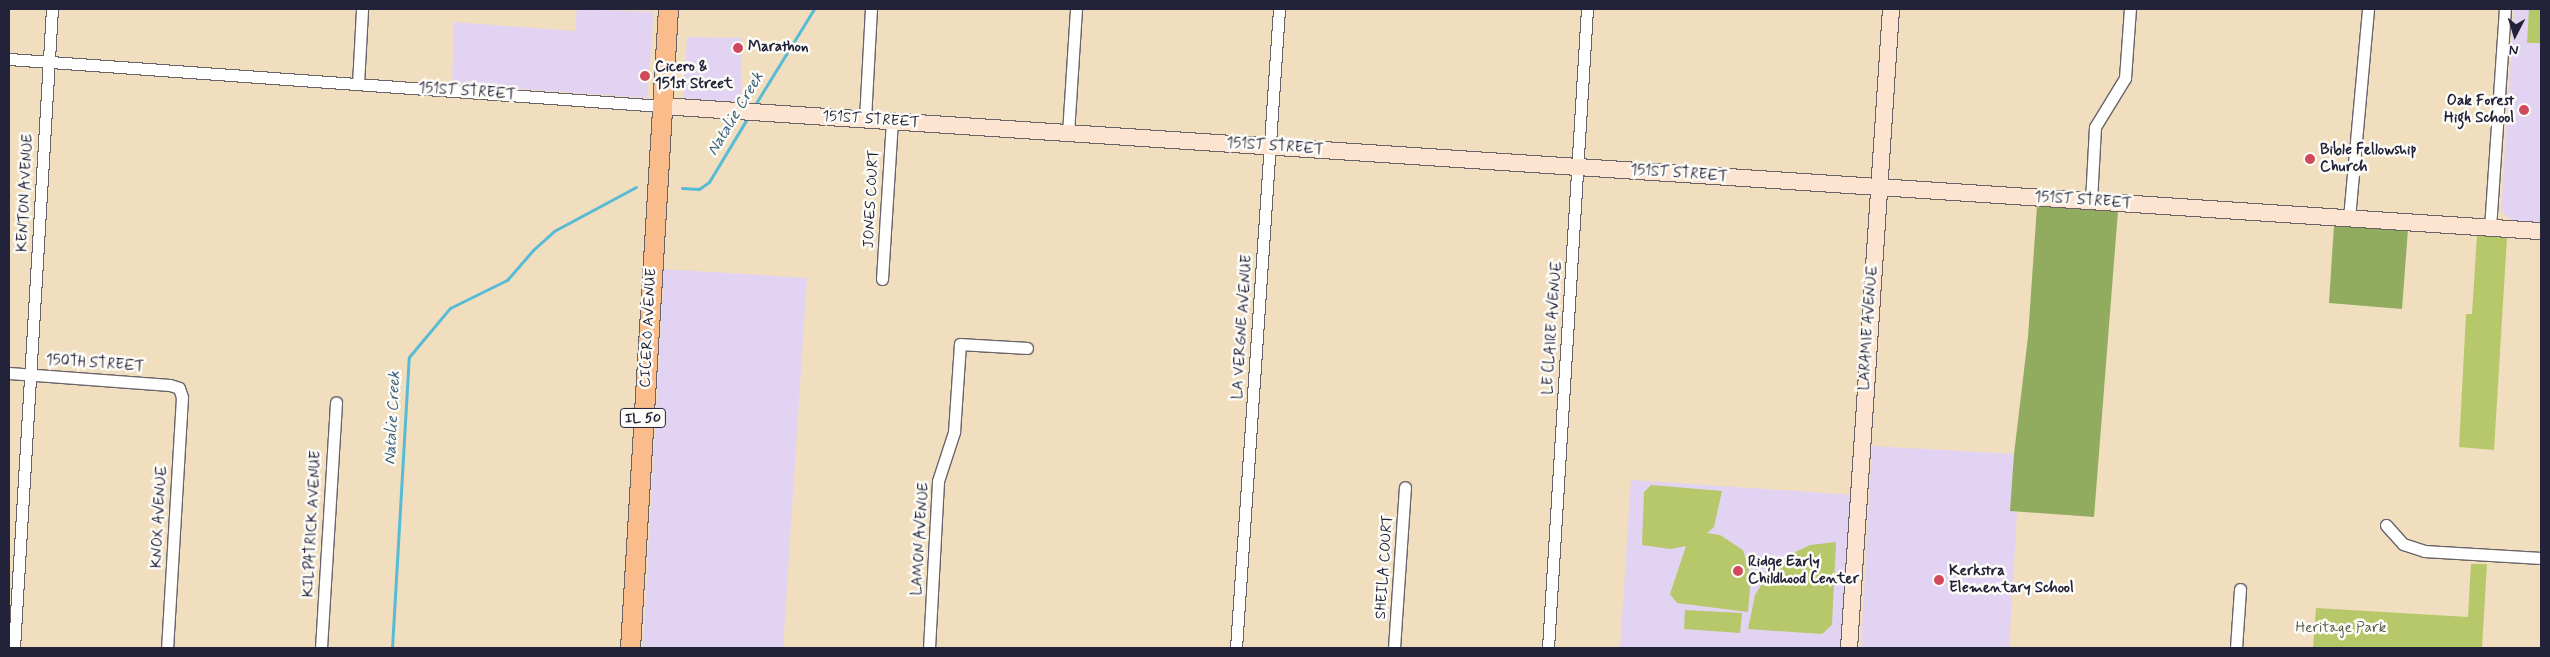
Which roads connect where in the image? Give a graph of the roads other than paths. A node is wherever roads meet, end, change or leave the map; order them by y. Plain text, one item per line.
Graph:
1 (52, 9) edge
2 (362, 9) edge
3 (668, 9) edge
4 (872, 9) edge
5 (1076, 9) edge
6 (1279, 9) edge
7 (1587, 9) edge
8 (1891, 9) edge
9 (2130, 9) edge
10 (2368, 9) edge
11 (2505, 9) edge
12 (9, 59) edge
13 (49, 61) junction
14 (358, 84) junction
15 (662, 106) junction
16 (865, 119) junction
17 (892, 121) junction
18 (1068, 133) junction
19 (1271, 146) junction
20 (1578, 167) junction
21 (1878, 187) junction
22 (2091, 201) junction
23 (2349, 218) junction
24 (2490, 228) junction
25 (2541, 231) edge
26 (882, 279) dead end
27 (1027, 348) dead end
28 (9, 373) edge
29 (30, 375) junction
30 (179, 388) joint
31 (336, 402) dead end
32 (1406, 487) dead end
33 (2386, 525) dead end
34 (2541, 558) edge
35 (2240, 589) dead end
36 (14, 648) edge
37 (167, 648) edge
38 (321, 648) edge
39 (630, 648) edge
40 (929, 648) edge
41 (1236, 648) edge
42 (1394, 648) edge
43 (1548, 648) edge
44 (1849, 648) edge
45 (2236, 648) edge

1 - 13 street, KENTON AVENUE
2 - 14 street
3 - 15 main road, CICERO AVENUE / IL 50
4 - 16 street
5 - 18 street
6 - 19 street, LA VERGNE AVENUE
7 - 20 street, LE CLAIRE AVENUE
8 - 21 street, LARAMIE AVENUE
9 - 22 street
10 - 23 street
11 - 24 street
12 - 13 street, 151ST STREET
13 - 14 street, 151ST STREET
13 - 29 street, KENTON AVENUE
14 - 15 street, 151ST STREET
15 - 16 street, 151ST STREET
15 - 39 main road, CICERO AVENUE / IL 50
16 - 17 street, 151ST STREET
17 - 18 street, 151ST STREET
17 - 26 street, JONES COURT
18 - 19 street, 151ST STREET
19 - 20 street, 151ST STREET
19 - 41 street, LA VERGNE AVENUE
20 - 21 street, 151ST STREET
20 - 43 street, LE CLAIRE AVENUE
21 - 22 street, 151ST STREET
21 - 44 street, LARAMIE AVENUE
22 - 23 street, 151ST STREET
23 - 24 street, 151ST STREET
24 - 25 street, 151ST STREET
27 - 40 street, LAMON AVENUE
28 - 29 street, 150TH STREET
29 - 30 street, 150TH STREET
29 - 36 street, KENTON AVENUE
30 - 37 street, KNOX AVENUE
31 - 38 street, KILPATRICK AVENUE
32 - 42 street, SHEILA COURT
33 - 34 street
35 - 45 street

